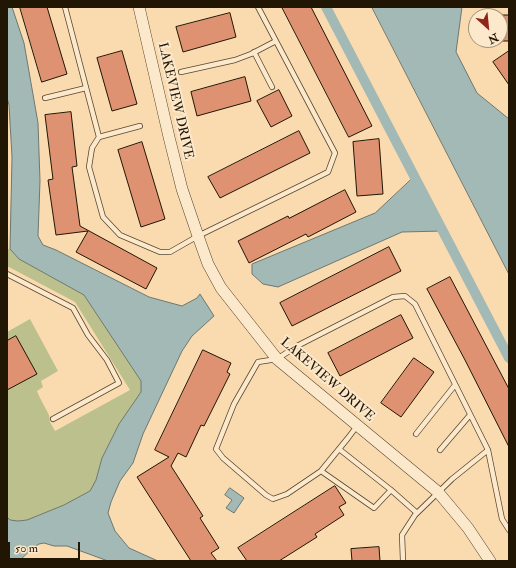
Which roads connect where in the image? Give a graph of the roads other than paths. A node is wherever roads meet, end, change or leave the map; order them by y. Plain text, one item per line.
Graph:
1 (65, 7) edge
2 (139, 7) edge
3 (258, 7) edge
4 (276, 41) junction
5 (254, 52) junction
6 (182, 72) dead end
7 (272, 87) dead end
8 (86, 88) junction
9 (45, 98) dead end
10 (140, 126) dead end
11 (99, 137) junction
12 (198, 236) junction
13 (7, 274) edge
14 (277, 359) junction
15 (455, 385) junction
16 (470, 415) junction
17 (53, 419) dead end
18 (358, 425) junction
19 (416, 434) dead end
20 (339, 449) junction
21 (440, 450) dead end
22 (488, 450) junction
23 (321, 471) junction
24 (391, 490) junction
25 (438, 492) junction
26 (417, 513) junction
27 (509, 530) edge
28 (403, 561) edge
29 (490, 561) edge

1 - 8 lane
2 - 12 street, LAKEVIEW DRIVE
3 - 4 lane
4 - 5 lane
4 - 12 lane
5 - 6 lane
5 - 7 lane
8 - 9 lane
8 - 11 lane
10 - 11 lane
11 - 12 lane
12 - 14 street, LAKEVIEW DRIVE
13 - 17 lane
14 - 15 lane
14 - 18 street, LAKEVIEW DRIVE
14 - 23 lane
15 - 16 lane
15 - 19 lane
16 - 21 lane
16 - 22 lane
18 - 20 lane
18 - 25 street, LAKEVIEW DRIVE
20 - 23 lane
20 - 24 lane
22 - 25 lane
22 - 27 lane
23 - 24 lane
24 - 26 lane
25 - 26 lane
25 - 29 street, LAKEVIEW DRIVE
26 - 28 lane

